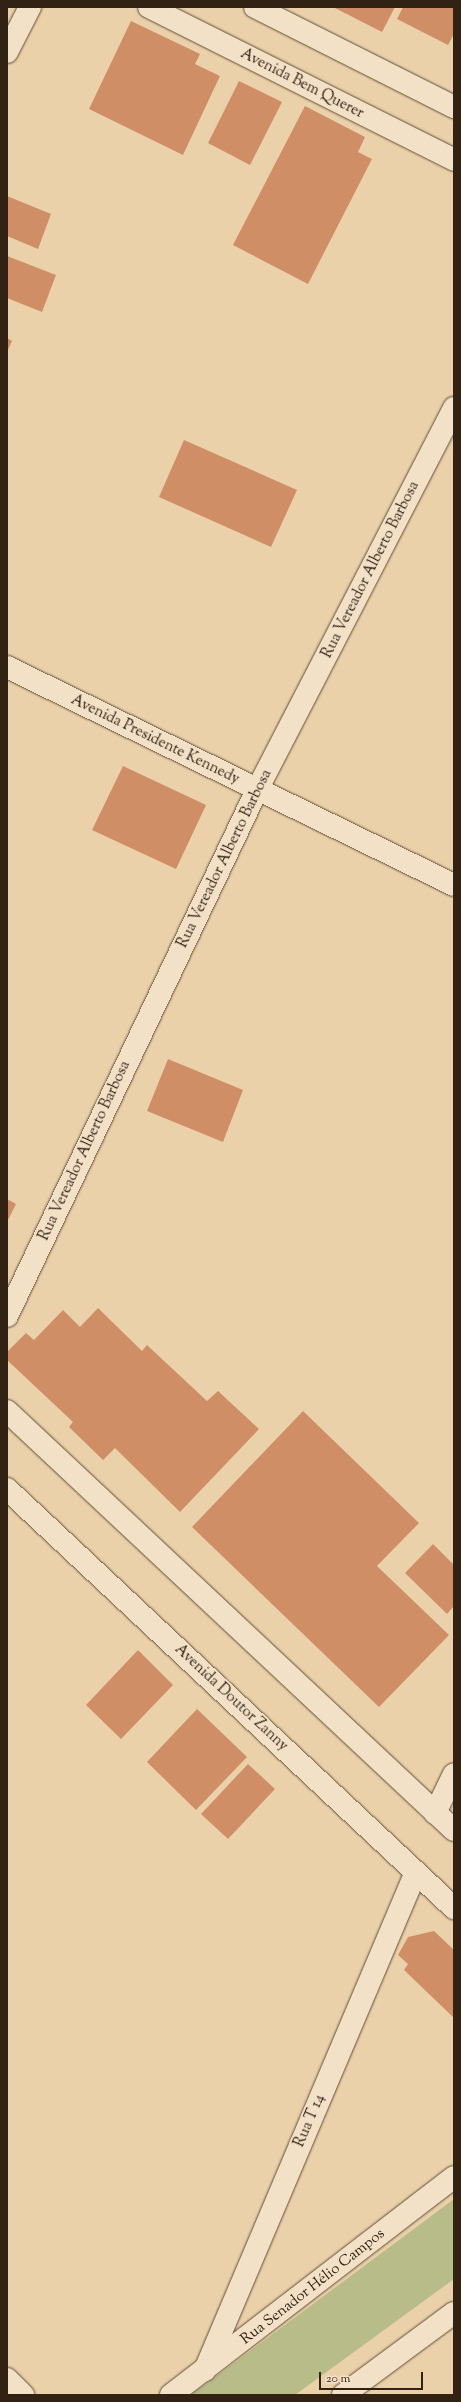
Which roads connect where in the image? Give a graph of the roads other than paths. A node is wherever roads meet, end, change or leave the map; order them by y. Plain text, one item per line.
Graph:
1 (30, 7) edge
2 (149, 7) edge
3 (256, 7) edge
4 (7, 52) edge
5 (454, 107) edge
6 (454, 160) edge
7 (454, 408) edge
8 (7, 667) edge
9 (257, 790) junction
10 (454, 885) edge
11 (7, 1316) edge
12 (7, 1411) edge
13 (7, 1489) edge
14 (454, 1774) edge
15 (435, 1813) junction
16 (454, 1830) edge
17 (416, 1872) junction
18 (454, 1908) edge
19 (454, 2177) edge
20 (454, 2313) edge
21 (205, 2370) junction
22 (7, 2379) edge
23 (23, 2395) edge
24 (170, 2395) edge
25 (343, 2395) edge

1 - 4 street
2 - 6 street, Avenida Bem Querer
3 - 5 street
7 - 9 street, Rua Vereador Alberto Barbosa
8 - 9 street, Avenida Presidente Kennedy
9 - 10 street, Avenida Presidente Kennedy
9 - 11 street, Rua Vereador Alberto Barbosa
12 - 15 street
13 - 17 street, Avenida Doutor Zanny
14 - 15 street
15 - 16 street
17 - 18 street, Avenida Doutor Zanny
17 - 21 street, Rua T 14
19 - 21 street, Rua Senador Hélio Campos
20 - 25 street
21 - 24 street, Rua Senador Hélio Campos
22 - 23 street

